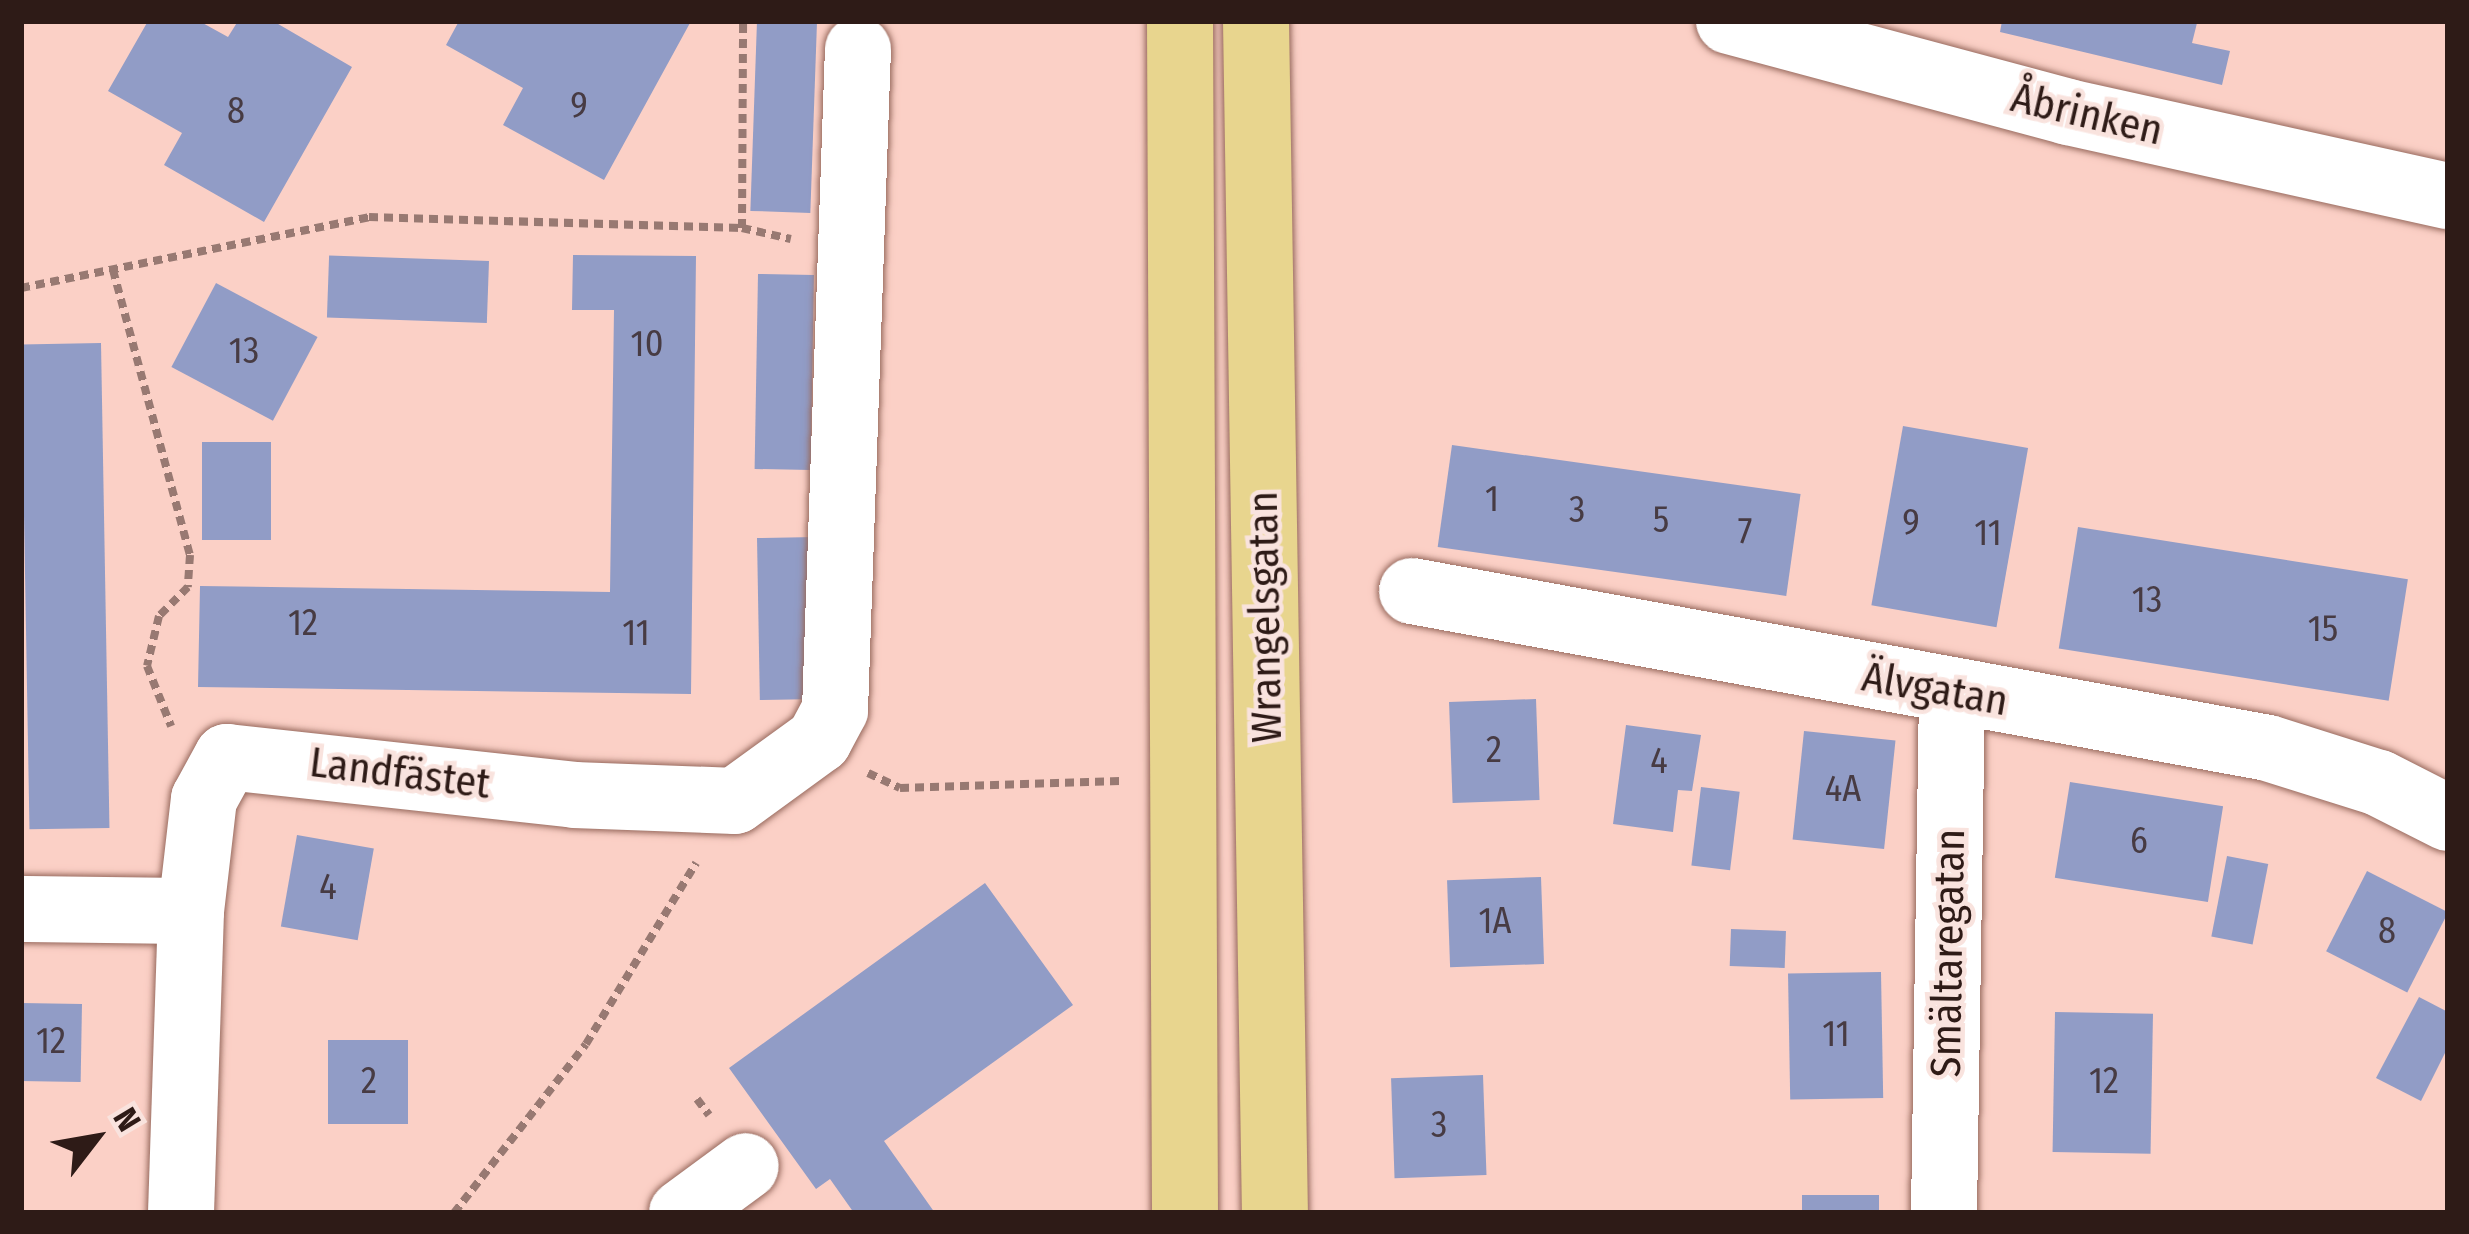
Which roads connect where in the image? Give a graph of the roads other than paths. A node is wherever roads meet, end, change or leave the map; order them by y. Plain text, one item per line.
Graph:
1 (1180, 21) edge
2 (1256, 21) edge
3 (1729, 21) edge
4 (858, 49) dead end
5 (2448, 196) edge
6 (1412, 591) dead end
7 (1952, 693) junction
8 (2448, 818) edge
9 (21, 909) edge
10 (190, 911) junction
11 (746, 1166) dead end
12 (181, 1213) edge
13 (682, 1213) edge
14 (1185, 1213) edge
15 (1275, 1213) edge
16 (1944, 1213) edge

1 - 14 main road, Wrangelsgatan
2 - 15 main road, Wrangelsgatan
3 - 5 street, Åbrinken
4 - 10 street, Landfästet
6 - 7 street, Älvgatan
7 - 8 street, Älvgatan
7 - 16 street, Smältaregatan
9 - 10 street
10 - 12 street
11 - 13 street

